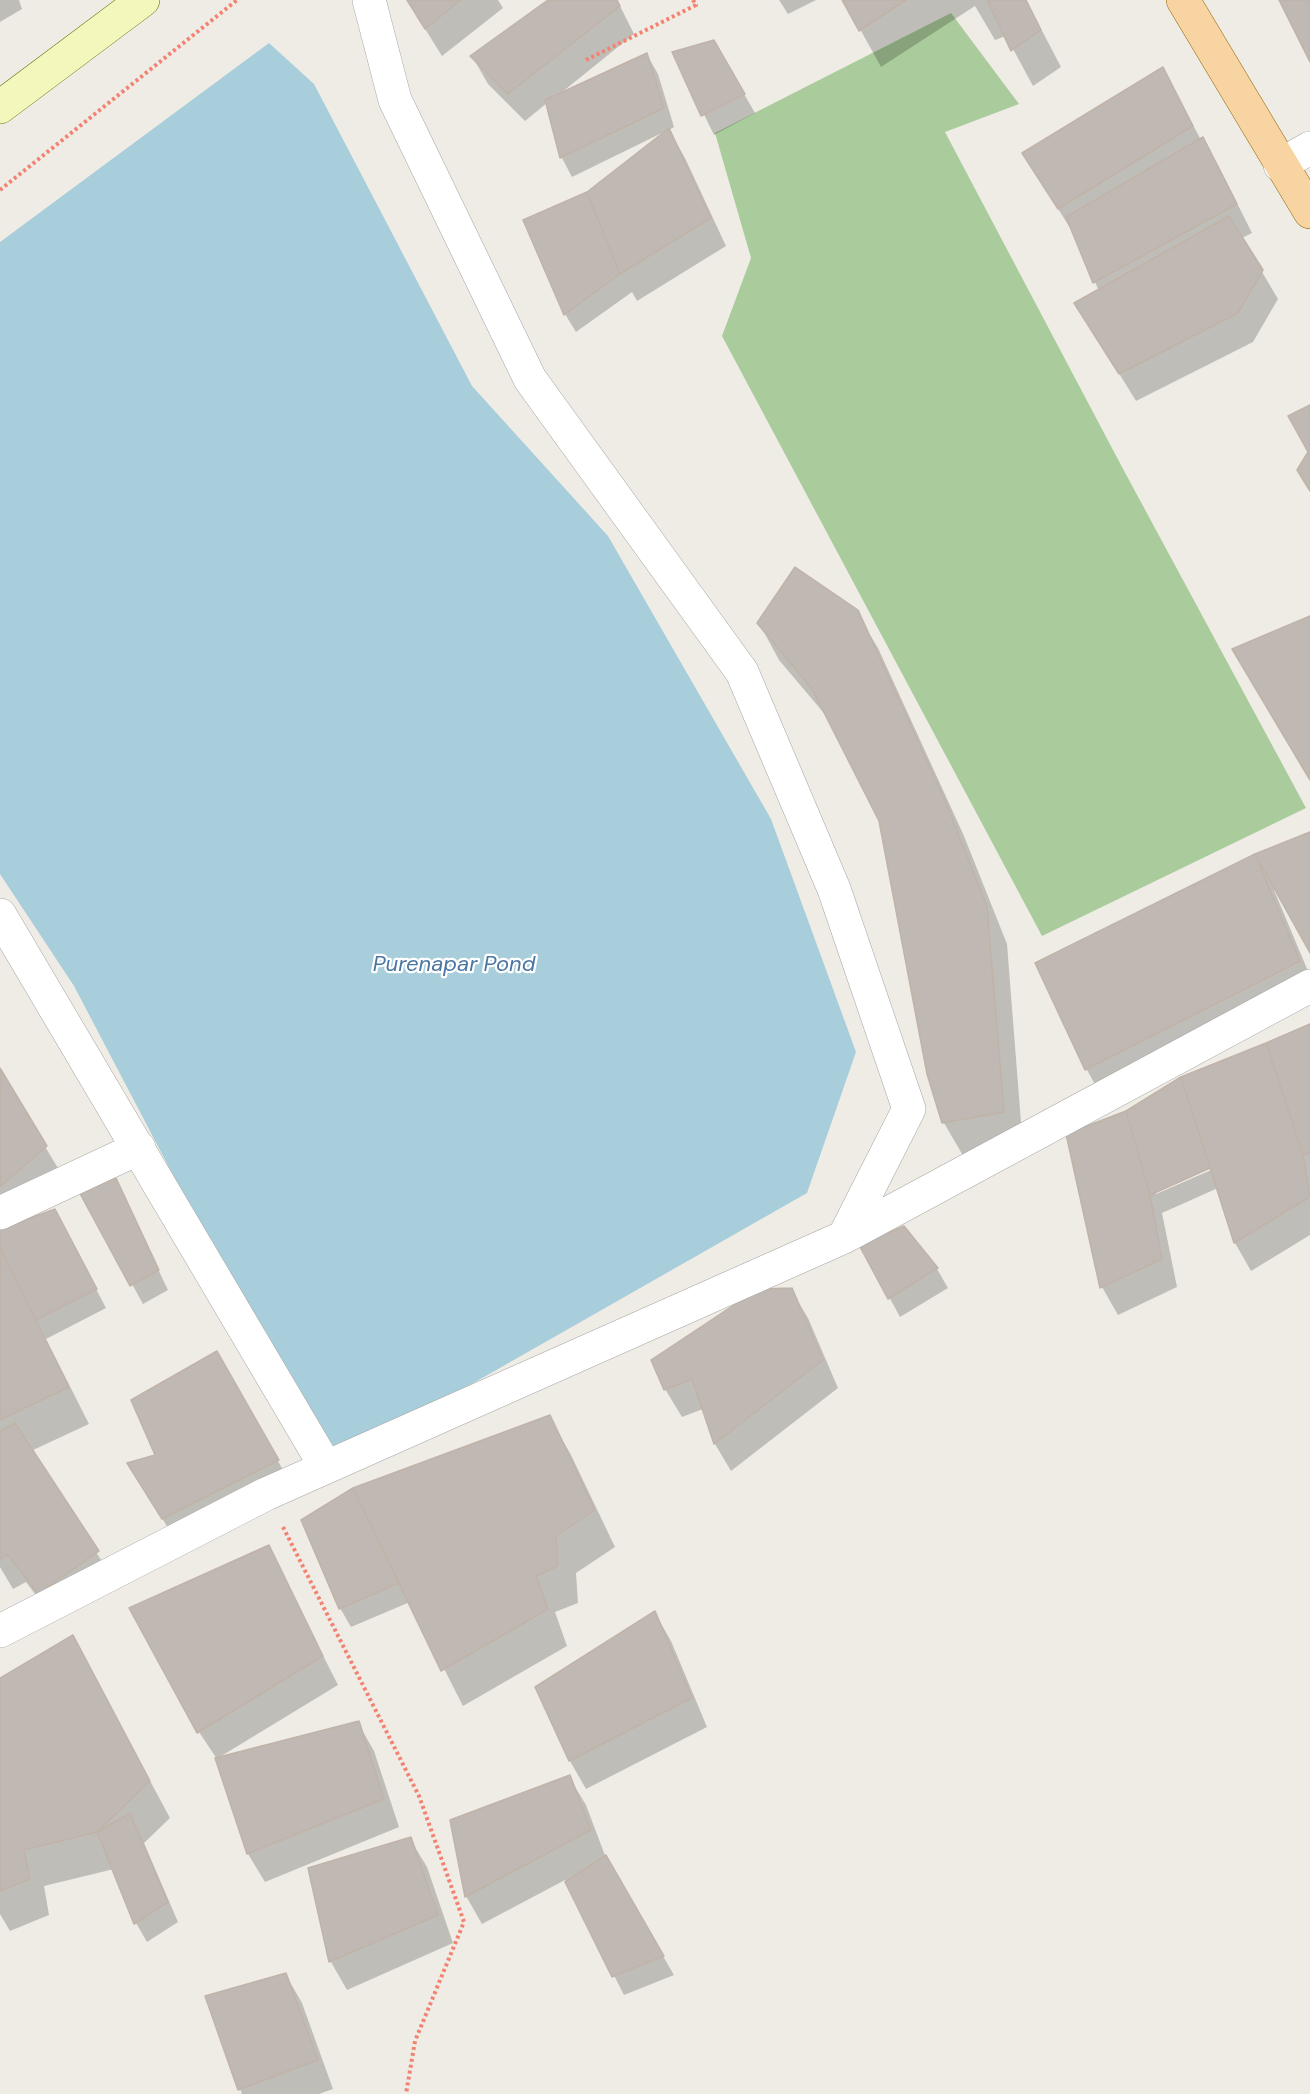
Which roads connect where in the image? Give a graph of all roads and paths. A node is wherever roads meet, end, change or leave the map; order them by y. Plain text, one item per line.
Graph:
1 (143, 0) edge
2 (237, 0) edge
3 (369, 0) edge
4 (693, 0) edge
5 (1183, 0) edge
6 (586, 60) dead end
7 (0, 107) edge
8 (1310, 148) edge
9 (1280, 165) junction
10 (0, 190) edge
11 (1310, 212) edge
12 (0, 915) edge
13 (1310, 986) edge
14 (139, 1148) junction
15 (0, 1213) edge
16 (844, 1237) junction
17 (326, 1467) junction
18 (266, 1494) junction
19 (0, 1631) edge
20 (406, 2094) edge

1 - 7 main road
2 - 10 path
3 - 16 street
4 - 6 path
5 - 9 main road
8 - 9 street
9 - 11 main road
12 - 14 street
13 - 16 street
14 - 15 street
14 - 17 street
16 - 17 street
17 - 18 street
18 - 19 street
18 - 20 path

